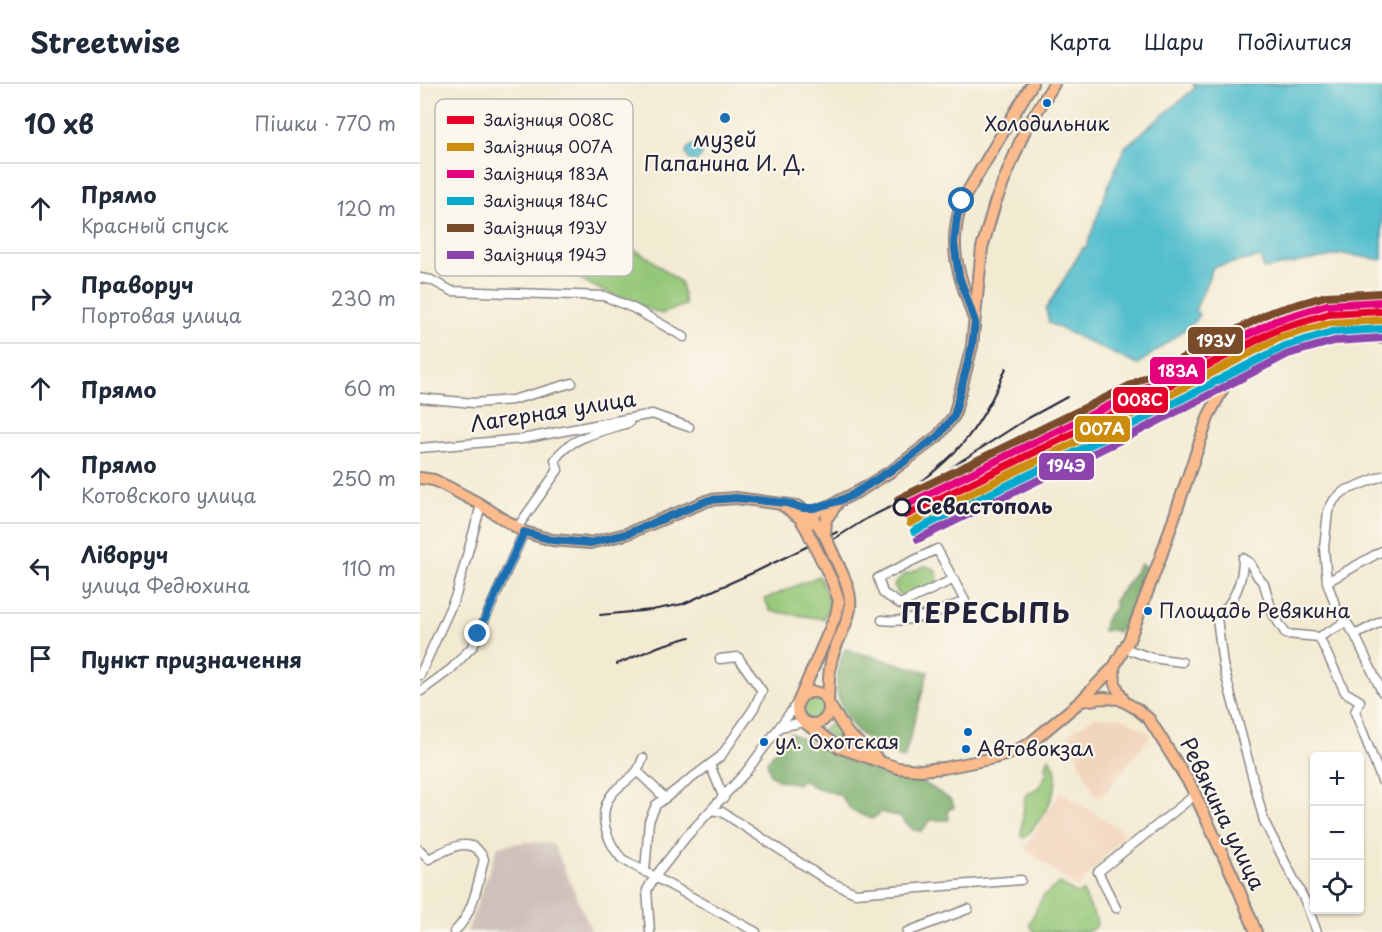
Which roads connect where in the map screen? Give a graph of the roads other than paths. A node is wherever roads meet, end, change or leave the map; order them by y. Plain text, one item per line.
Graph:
1 (1032, 84) edge
2 (1054, 84) edge
3 (420, 278) edge
4 (975, 322) junction
5 (684, 337) dead end
6 (1382, 338) edge
7 (572, 383) dead end
8 (420, 398) edge
9 (652, 414) junction
10 (690, 427) dead end
11 (420, 448) edge
12 (1382, 476) edge
13 (420, 478) edge
14 (839, 501) junction
15 (778, 502) junction
16 (481, 505) junction
17 (808, 512) junction
18 (520, 530) junction
19 (807, 530) junction
20 (825, 536) junction
21 (1382, 551) edge
22 (954, 579) junction
23 (1327, 582) junction
24 (882, 620) dead end
25 (1382, 621) edge
26 (1346, 622) junction
27 (1355, 635) junction
28 (1320, 637) junction
29 (1124, 648) junction
30 (720, 659) dead end
31 (1182, 662) dead end
32 (1114, 667) junction
33 (420, 676) edge
34 (421, 692) edge
35 (1382, 692) edge
36 (799, 700) junction
37 (1081, 701) junction
38 (1124, 701) junction
39 (829, 703) junction
40 (804, 722) junction
41 (780, 728) junction
42 (643, 758) dead end
43 (883, 763) junction
44 (710, 765) junction
45 (636, 771) junction
46 (1382, 781) edge
47 (1195, 795) junction
48 (664, 797) junction
49 (724, 798) junction
50 (711, 810) junction
51 (420, 850) edge
52 (645, 872) junction
53 (654, 878) junction
54 (1020, 880) dead end
55 (1116, 908) dead end
56 (968, 909) dead end
57 (454, 932) edge
58 (650, 932) edge
59 (756, 932) edge
60 (907, 932) edge
61 (1256, 932) edge
62 (1317, 932) edge

1 - 4 main road
2 - 4 main road
3 - 5 street
4 - 14 main road
6 - 29 main road
7 - 8 street
9 - 10 street, Лагерная улица
9 - 11 street, Лагерная улица
9 - 18 street
12 - 23 street
13 - 16 main road
14 - 17 main road
14 - 20 main road
15 - 17 main road
15 - 18 main road
15 - 19 main road
16 - 18 main road
16 - 33 street
17 - 19 main road
17 - 20 main road
18 - 34 street
19 - 36 main road, bridge
20 - 39 main road, bridge
21 - 23 street
22 - 22 street
22 - 24 street
23 - 26 street
25 - 27 street
26 - 27 street
26 - 28 street
27 - 35 street
28 - 46 street
28 - 62 street
29 - 31 street
29 - 32 main road
30 - 44 street
32 - 37 main road
32 - 38 main road
33 - 34 street
36 - 39 main road
36 - 40 main road
36 - 41 street
37 - 38 main road
37 - 43 main road
38 - 47 main road, Ревякина улица
39 - 40 main road
39 - 43 main road
40 - 41 street
40 - 43 main road
41 - 49 street
42 - 45 street
44 - 48 street
44 - 49 street
45 - 48 street
45 - 52 street
47 - 55 street
47 - 61 main road, Ревякина улица
48 - 52 street
49 - 50 street
50 - 53 street
50 - 54 street
51 - 57 street
52 - 53 street
53 - 58 street
53 - 59 street
56 - 60 street

